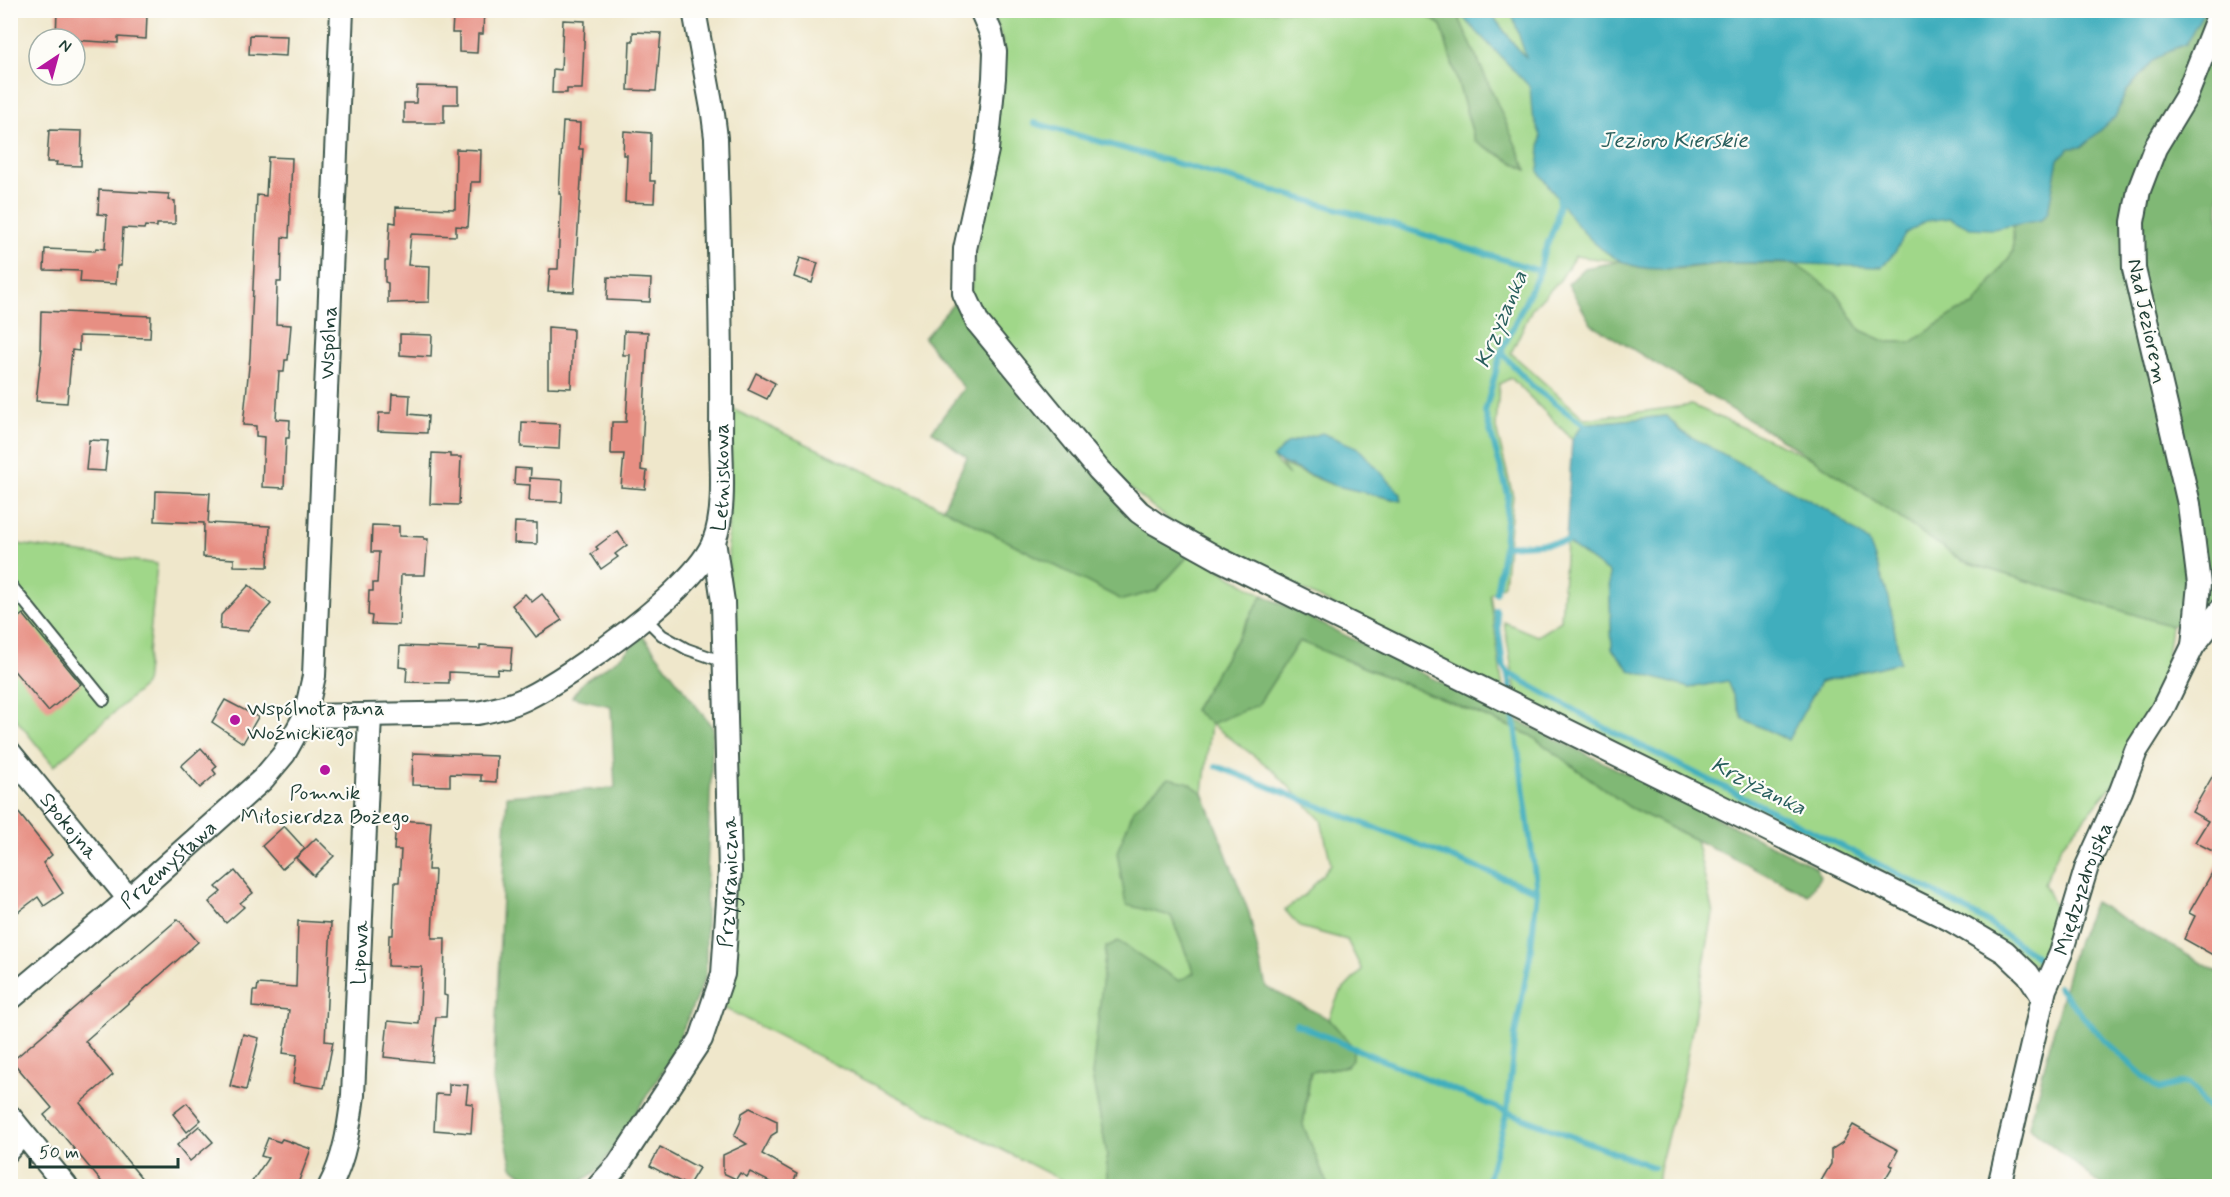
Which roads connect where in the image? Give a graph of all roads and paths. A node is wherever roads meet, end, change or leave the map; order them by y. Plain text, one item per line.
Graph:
1 (342, 10) edge
2 (694, 10) edge
3 (981, 10) edge
4 (2220, 11) edge
5 (714, 541) junction
6 (10, 584) edge
7 (2220, 611) edge
8 (644, 617) junction
9 (2193, 646) junction
10 (724, 662) junction
11 (314, 676) joint
12 (104, 700) dead end
13 (305, 716) junction
14 (370, 716) junction
15 (10, 753) edge
16 (129, 900) junction
17 (2043, 997) junction
18 (10, 999) edge
19 (10, 1118) edge
20 (27, 1138) junction
21 (10, 1157) edge
22 (66, 1186) edge
23 (330, 1186) edge
24 (599, 1186) edge
25 (1999, 1186) edge

1 - 11 street, Wspólna
2 - 5 street, Letniskowa
3 - 17 street
4 - 9 street, Nad Jeziorem
5 - 8 street, Letniskowa
5 - 10 street, Przygraniczna
6 - 12 lane
7 - 9 street, Międzyzdrojska
8 - 10 lane
8 - 14 street, Letniskowa
9 - 17 street, Międzyzdrojska
10 - 24 street, Przygraniczna
11 - 13 street, Przemysława
13 - 14 street, Letniskowa
13 - 16 street, Przemysława
14 - 23 street, Lipowa
15 - 16 street, Spokojna
16 - 18 street, Przemysława
17 - 25 street, Międzyzdrojska
19 - 20 street
20 - 21 lane
20 - 22 street

